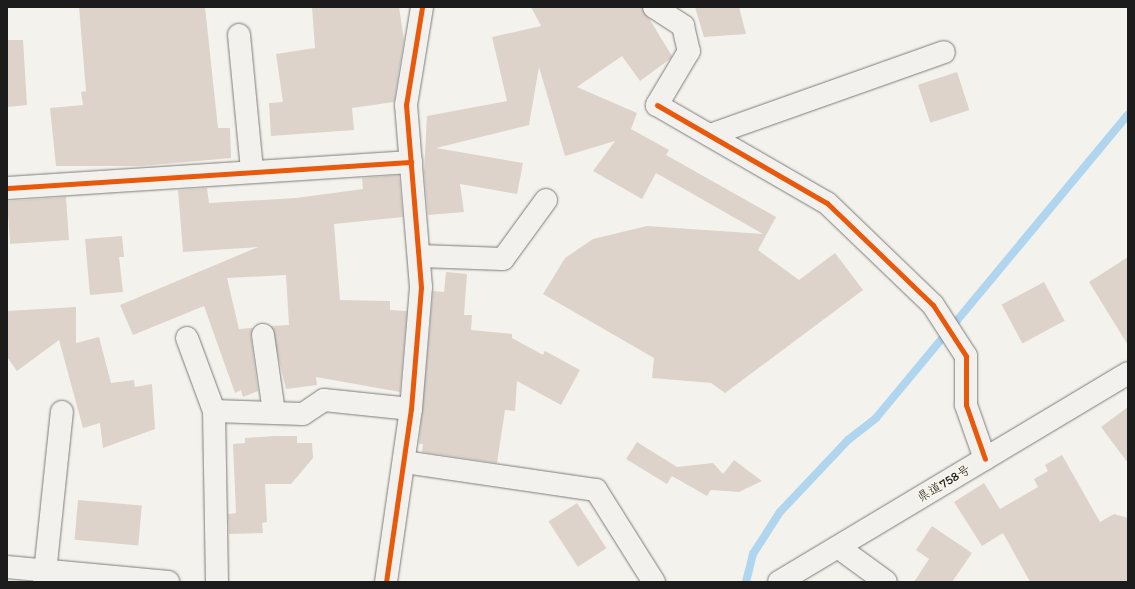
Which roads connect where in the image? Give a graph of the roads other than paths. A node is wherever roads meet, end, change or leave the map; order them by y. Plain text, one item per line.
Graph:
1 (422, 7) edge
2 (654, 7) edge
3 (239, 35) dead end
4 (944, 52) dead end
5 (710, 135) junction
6 (411, 162) junction
7 (252, 171) junction
8 (7, 188) edge
9 (546, 200) dead end
10 (420, 256) junction
11 (263, 335) dead end
12 (187, 338) dead end
13 (1128, 372) edge
14 (411, 409) junction
15 (214, 411) junction
16 (62, 412) dead end
17 (274, 412) junction
18 (985, 459) junction
19 (404, 462) junction
20 (838, 547) junction
21 (7, 568) edge
22 (45, 576) edge
23 (168, 582) edge
24 (217, 582) edge
25 (386, 582) edge
26 (654, 582) edge
27 (779, 582) edge
28 (886, 582) edge

1 - 6 street
2 - 5 street
3 - 7 street
4 - 5 street
5 - 18 street
6 - 7 street
6 - 10 street
7 - 8 street
9 - 10 street
10 - 14 street
11 - 17 street
12 - 15 street
13 - 18 street, 県道758号
14 - 17 street
14 - 19 street
15 - 17 street
15 - 24 street
16 - 22 street
18 - 20 street, 県道758号
19 - 25 street
19 - 26 street
20 - 27 street, 県道758号
20 - 28 street
21 - 22 street
22 - 23 street

